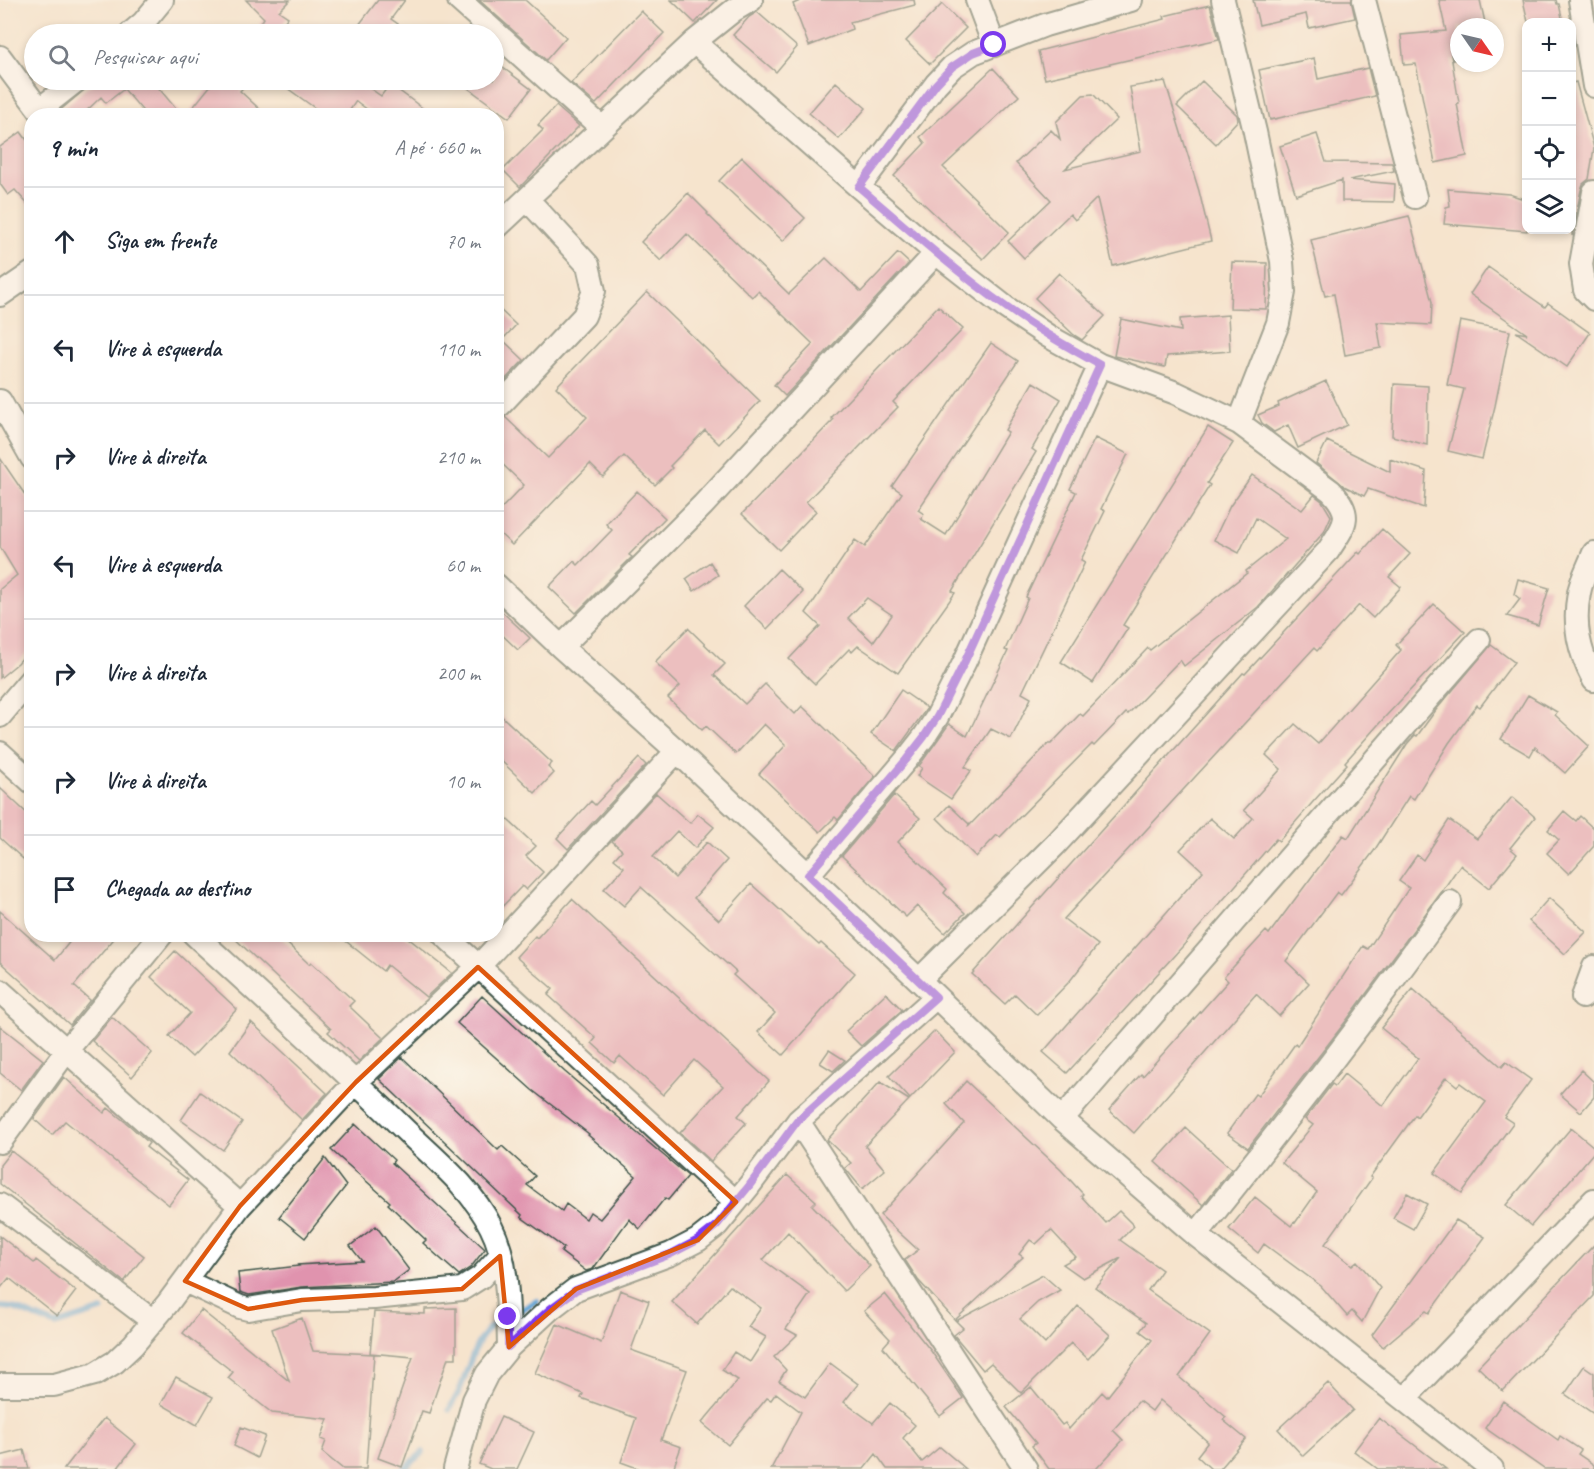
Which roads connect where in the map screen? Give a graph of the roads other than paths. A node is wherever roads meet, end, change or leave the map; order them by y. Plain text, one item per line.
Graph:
1 (162, 0) edge
2 (459, 0) edge
3 (751, 0) edge
4 (977, 0) edge
5 (1131, 0) edge
6 (1223, 0) edge
7 (1364, 0) edge
8 (1580, 0) edge
9 (142, 24) edge
10 (486, 24) edge
11 (504, 40) edge
12 (694, 42) junction
13 (994, 45) junction
14 (0, 57) edge
15 (1594, 86) edge
16 (24, 88) edge
17 (25, 90) edge
18 (66, 90) edge
19 (39, 108) edge
20 (46, 108) edge
21 (602, 128) junction
22 (859, 187) junction
23 (1594, 192) edge
24 (1415, 197) dead end
25 (527, 199) junction
26 (504, 221) edge
27 (936, 253) junction
28 (24, 278) edge
29 (0, 295) edge
30 (1594, 299) edge
31 (1100, 365) junction
32 (0, 401) edge
33 (504, 401) edge
34 (1239, 423) junction
35 (24, 444) edge
36 (1594, 553) edge
37 (504, 593) edge
38 (1479, 640) dead end
39 (561, 648) junction
40 (1594, 680) edge
41 (24, 688) edge
42 (0, 716) edge
43 (677, 751) junction
44 (0, 753) edge
45 (24, 775) edge
46 (808, 875) junction
47 (1450, 903) dead end
48 (504, 939) edge
49 (155, 942) edge
50 (203, 942) edge
51 (451, 942) edge
52 (501, 942) edge
53 (478, 967) junction
54 (1594, 967) edge
55 (919, 980) junction
56 (0, 991) edge
57 (936, 997) junction
58 (1583, 997) dead end
59 (67, 1050) junction
60 (356, 1082) junction
61 (1062, 1119) junction
62 (798, 1120) junction
63 (0, 1142) edge
64 (1594, 1200) edge
65 (736, 1202) junction
66 (0, 1205) edge
67 (240, 1206) junction
68 (1196, 1235) junction
69 (500, 1256) junction
70 (184, 1281) junction
71 (153, 1321) junction
72 (508, 1347) junction
73 (0, 1385) edge
74 (1405, 1398) junction
75 (455, 1469) edge
76 (1026, 1469) edge
77 (1492, 1469) edge

1 - 9 street
2 - 10 street
3 - 12 street
4 - 13 street
5 - 13 street
6 - 34 street
7 - 24 street
8 - 15 street
11 - 21 street
12 - 21 street
12 - 22 street
13 - 22 street
14 - 16 street
17 - 19 street
18 - 20 street
21 - 25 street
22 - 27 street
23 - 30 street
25 - 26 street
25 - 33 street
27 - 31 street
27 - 39 street
28 - 29 street
31 - 34 street
31 - 46 street
32 - 35 street
34 - 55 street
36 - 40 street
37 - 39 street
38 - 61 street
39 - 43 street
41 - 42 street
43 - 46 street
43 - 48 street
44 - 45 street
46 - 55 street
47 - 68 street
49 - 59 street
50 - 60 street
51 - 53 street
52 - 53 street
53 - 60 street
53 - 65 street
54 - 58 street
55 - 57 street
56 - 59 street
57 - 61 street
57 - 62 street
59 - 63 street
59 - 67 street
60 - 67 street
60 - 69 street
61 - 68 street
62 - 65 street
62 - 76 street
64 - 74 street
65 - 72 street
66 - 71 street
67 - 70 street
68 - 74 street
69 - 70 street
69 - 72 street
70 - 71 street
71 - 73 street
72 - 75 street
74 - 77 street

